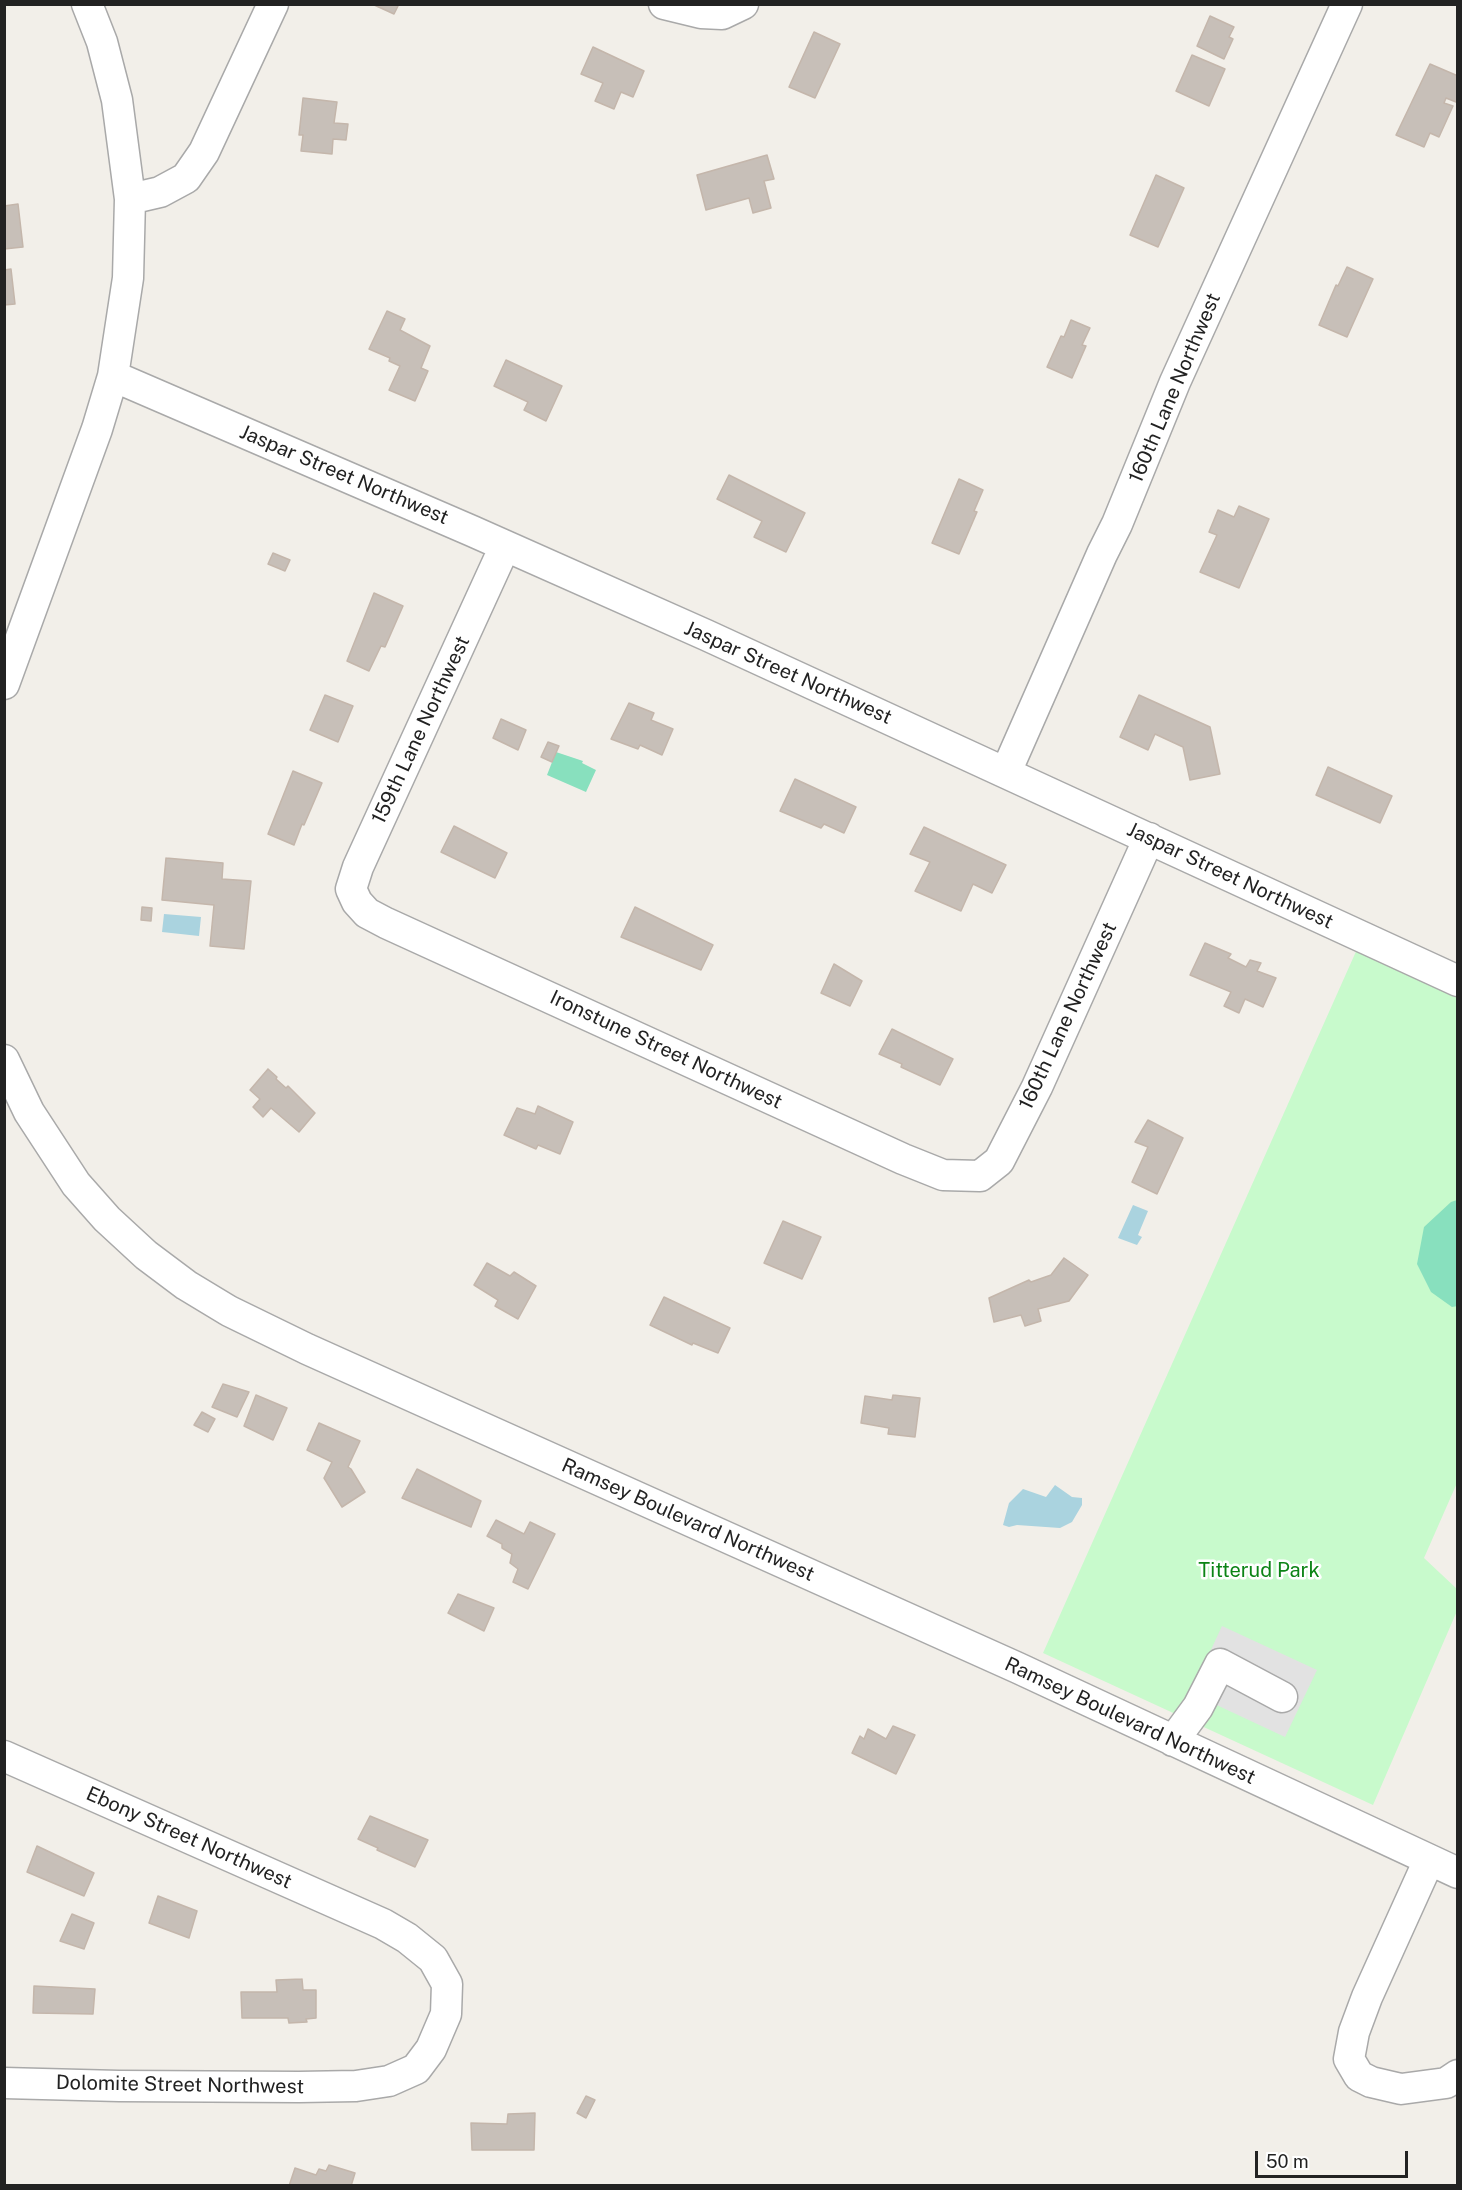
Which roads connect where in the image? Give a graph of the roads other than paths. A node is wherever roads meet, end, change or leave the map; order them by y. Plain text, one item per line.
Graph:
1 (87, 4) edge
2 (273, 4) edge
3 (664, 4) edge
4 (1347, 4) edge
5 (736, 8) edge
6 (130, 199) junction
7 (113, 376) junction
8 (505, 546) junction
9 (13, 637) edge
10 (4, 684) edge
11 (1006, 772) junction
12 (1149, 838) junction
13 (367, 913) joint
14 (1458, 981) edge
15 (4, 1060) edge
16 (968, 1175) joint
17 (1282, 1697) dead end
18 (1173, 1741) junction
19 (4, 1756) edge
20 (1430, 1860) junction
21 (1458, 1873) edge
22 (1458, 2075) edge
23 (4, 2083) edge
24 (356, 2086) joint

1 - 6 street
2 - 6 street
3 - 5 street
4 - 11 street, 160th Lane Northwest
6 - 7 street
7 - 8 street, Jaspar Street Northwest
7 - 9 street
8 - 11 street, Jaspar Street Northwest
8 - 13 street, 159th Lane Northwest
9 - 10 street
11 - 12 street, Jaspar Street Northwest
12 - 14 street, Jaspar Street Northwest
12 - 16 street, 160th Lane Northwest
13 - 16 street, Ironstune Street Northwest
15 - 18 street, Ramsey Boulevard Northwest
17 - 18 street
18 - 20 street, Ramsey Boulevard Northwest
19 - 24 street, Ebony Street Northwest
20 - 21 street, Ramsey Boulevard Northwest
20 - 22 street
23 - 24 street, Dolomite Street Northwest

